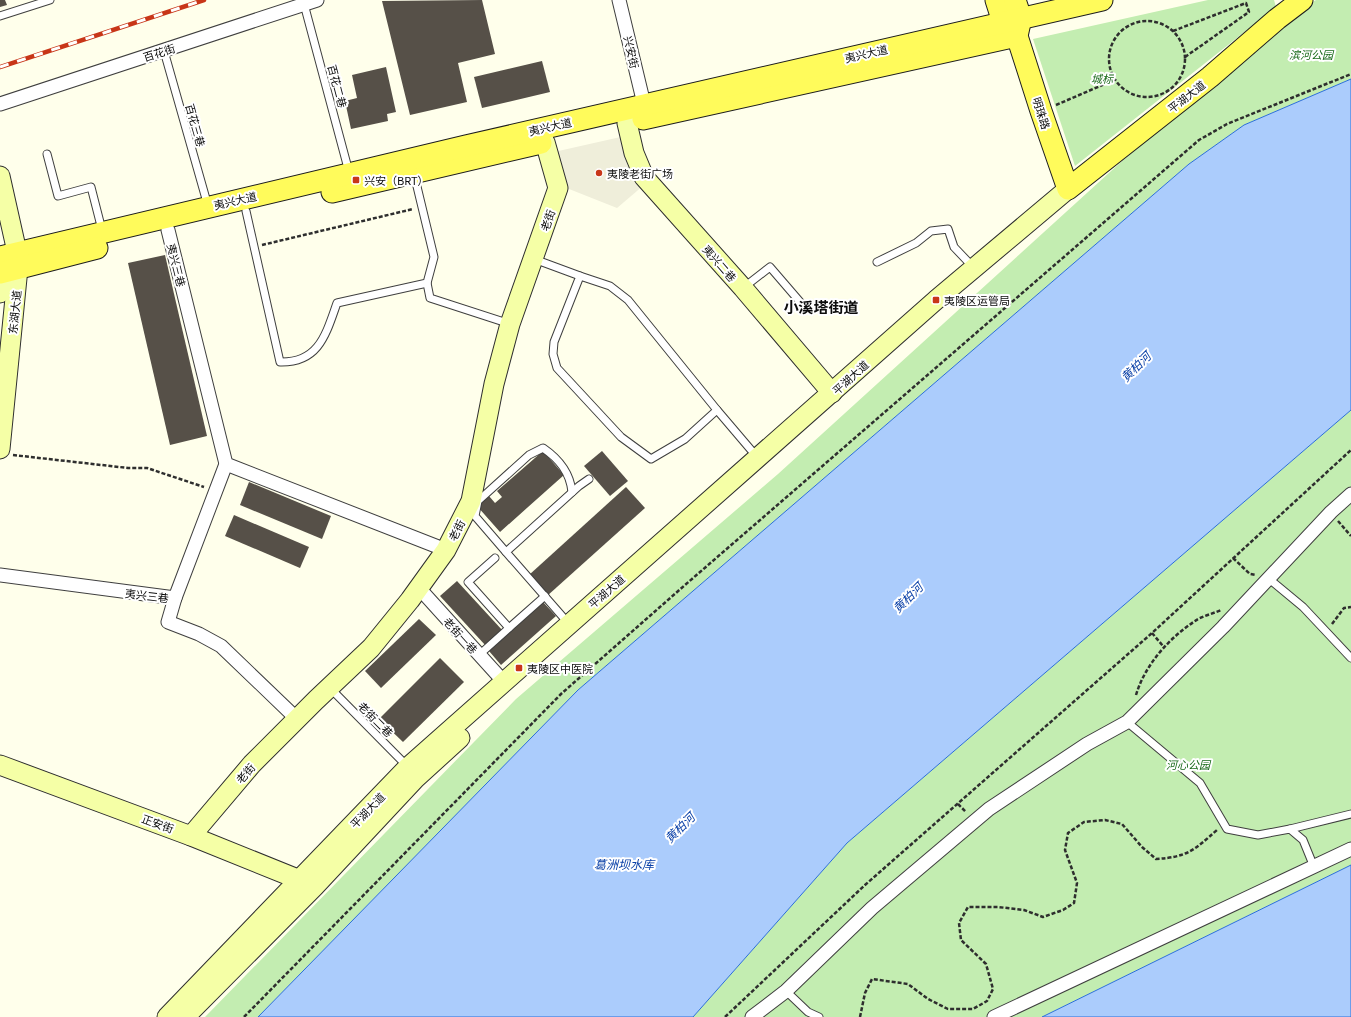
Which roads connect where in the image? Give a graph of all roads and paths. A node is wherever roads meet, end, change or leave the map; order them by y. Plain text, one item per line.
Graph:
1 (50, 0) edge
2 (317, 0) edge
3 (619, 0) edge
4 (996, 0) edge
5 (1102, 0) edge
6 (1290, 0) edge
7 (1302, 0) edge
8 (304, 4) junction
9 (0, 16) edge
10 (1014, 19) edge
11 (1277, 19) junction
12 (1173, 31) junction
13 (164, 50) junction
14 (1185, 57) junction
15 (1351, 74) edge
16 (1114, 80) junction
17 (0, 104) edge
18 (644, 104) junction
19 (1041, 111) junction
20 (627, 123) junction
21 (545, 142) junction
22 (47, 154) dead end
23 (350, 173) junction
24 (414, 174) junction
25 (0, 176) edge
26 (1068, 189) junction
27 (208, 206) junction
28 (423, 206) junction
29 (246, 211) junction
30 (168, 230) junction
31 (102, 232) junction
32 (253, 247) junction
33 (534, 258) junction
34 (5, 262) edge
35 (877, 262) dead end
36 (974, 269) junction
37 (580, 276) junction
38 (427, 283) junction
39 (743, 288) junction
40 (0, 293) edge
41 (801, 303) dead end
42 (510, 324) junction
43 (832, 393) junction
44 (717, 410) junction
45 (1351, 450) edge
46 (4, 451) edge
47 (758, 458) junction
48 (226, 464) junction
49 (589, 479) dead end
50 (216, 490) junction
51 (572, 492) junction
52 (1351, 494) edge
53 (1330, 512) junction
54 (1351, 536) edge
55 (446, 550) junction
56 (506, 552) junction
57 (495, 558) dead end
58 (1233, 558) junction
59 (0, 575) edge
60 (1268, 578) junction
61 (418, 588) junction
62 (545, 596) junction
63 (175, 598) junction
64 (1351, 607) edge
65 (1222, 610) dead end
66 (569, 624) junction
67 (509, 628) junction
68 (1326, 631) junction
69 (1152, 633) junction
70 (1163, 646) junction
71 (479, 655) junction
72 (1351, 658) edge
73 (504, 682) junction
74 (330, 687) junction
75 (297, 719) junction
76 (1127, 722) junction
77 (0, 765) edge
78 (408, 767) junction
79 (1351, 814) edge
80 (1223, 824) junction
81 (1290, 829) junction
82 (191, 836) junction
83 (1351, 849) edge
84 (1314, 867) junction
85 (307, 883) junction
86 (786, 991) junction
87 (167, 1017) edge
88 (185, 1017) edge
89 (244, 1017) edge
90 (725, 1017) edge
91 (752, 1017) edge
92 (819, 1017) edge
93 (860, 1017) edge
94 (994, 1017) edge

1 - 9 lane
2 - 8 street, 百花街
3 - 18 street, 兴安街
4 - 10 main road, 明珠路
5 - 10 main road, 夷兴大道
6 - 11 main road
7 - 11 main road, 平湖大道
8 - 13 street, 百花街
8 - 23 lane, 百花二巷
10 - 18 main road, 夷兴大道
10 - 19 main road, 明珠路
10 - 20 main road, 夷兴大道
11 - 26 main road, 平湖大道
12 - 14 path
12 - 14 path
12 - 16 path
13 - 17 street, 百花街
13 - 27 lane, 百花三巷
14 - 16 path
15 - 89 path
16 - 19 path
18 - 23 main road, 夷兴大道
19 - 26 main road, 明珠路
20 - 21 main road, 夷兴大道
20 - 39 main road, 夷兴二巷
21 - 24 main road, 夷兴大道
21 - 33 main road, 老街
22 - 31 lane
23 - 27 main road, 夷兴大道
24 - 28 lane
24 - 29 main road, 夷兴大道
25 - 34 main road, 东湖大道
26 - 36 main road, 平湖大道
26 - 85 main road, 平湖大道
27 - 31 main road, 夷兴大道
28 - 32 path
28 - 38 lane
29 - 30 main road, 夷兴大道
29 - 32 lane
30 - 34 main road, 夷兴大道
30 - 48 street, 夷兴三巷
31 - 34 main road, 夷兴大道
32 - 38 lane
33 - 37 lane
33 - 42 main road, 老街
34 - 40 main road, 东湖大道
34 - 46 main road, 东湖大道
35 - 36 lane
36 - 43 main road, 平湖大道
37 - 44 lane
37 - 44 lane
38 - 42 lane
39 - 41 lane
39 - 43 main road, 夷兴二巷
42 - 55 main road, 老街
43 - 47 main road, 平湖大道
44 - 47 lane
45 - 58 path
46 - 50 path
47 - 66 main road, 平湖大道
48 - 50 street, 夷兴三巷
48 - 55 street
49 - 51 lane
50 - 63 street, 夷兴三巷
51 - 56 lane
51 - 56 lane
52 - 53 street
53 - 54 path
53 - 60 street
55 - 61 main road, 老街
56 - 62 lane
57 - 67 lane
58 - 60 path
58 - 69 path
59 - 63 street, 夷兴三巷
60 - 68 lane
60 - 76 street
61 - 71 street, 老街一巷
61 - 74 main road, 老街
62 - 66 lane
62 - 67 lane
63 - 75 street
64 - 68 path
65 - 70 path
66 - 73 main road, 平湖大道
67 - 71 lane
68 - 72 lane
69 - 70 path
69 - 90 path
70 - 76 path
71 - 73 street, 老街一巷
73 - 78 main road, 平湖大道
74 - 75 main road, 老街
74 - 78 lane, 老街二巷
75 - 82 main road, 老街
76 - 80 lane
76 - 86 street
77 - 82 main road, 正安街
78 - 85 main road, 平湖大道
79 - 81 lane
80 - 81 lane
80 - 93 path
81 - 84 lane
82 - 85 main road, 正安街
83 - 84 street
84 - 94 street
85 - 87 main road, 平湖大道
85 - 88 main road, 平湖大道
86 - 91 street
86 - 92 lane

